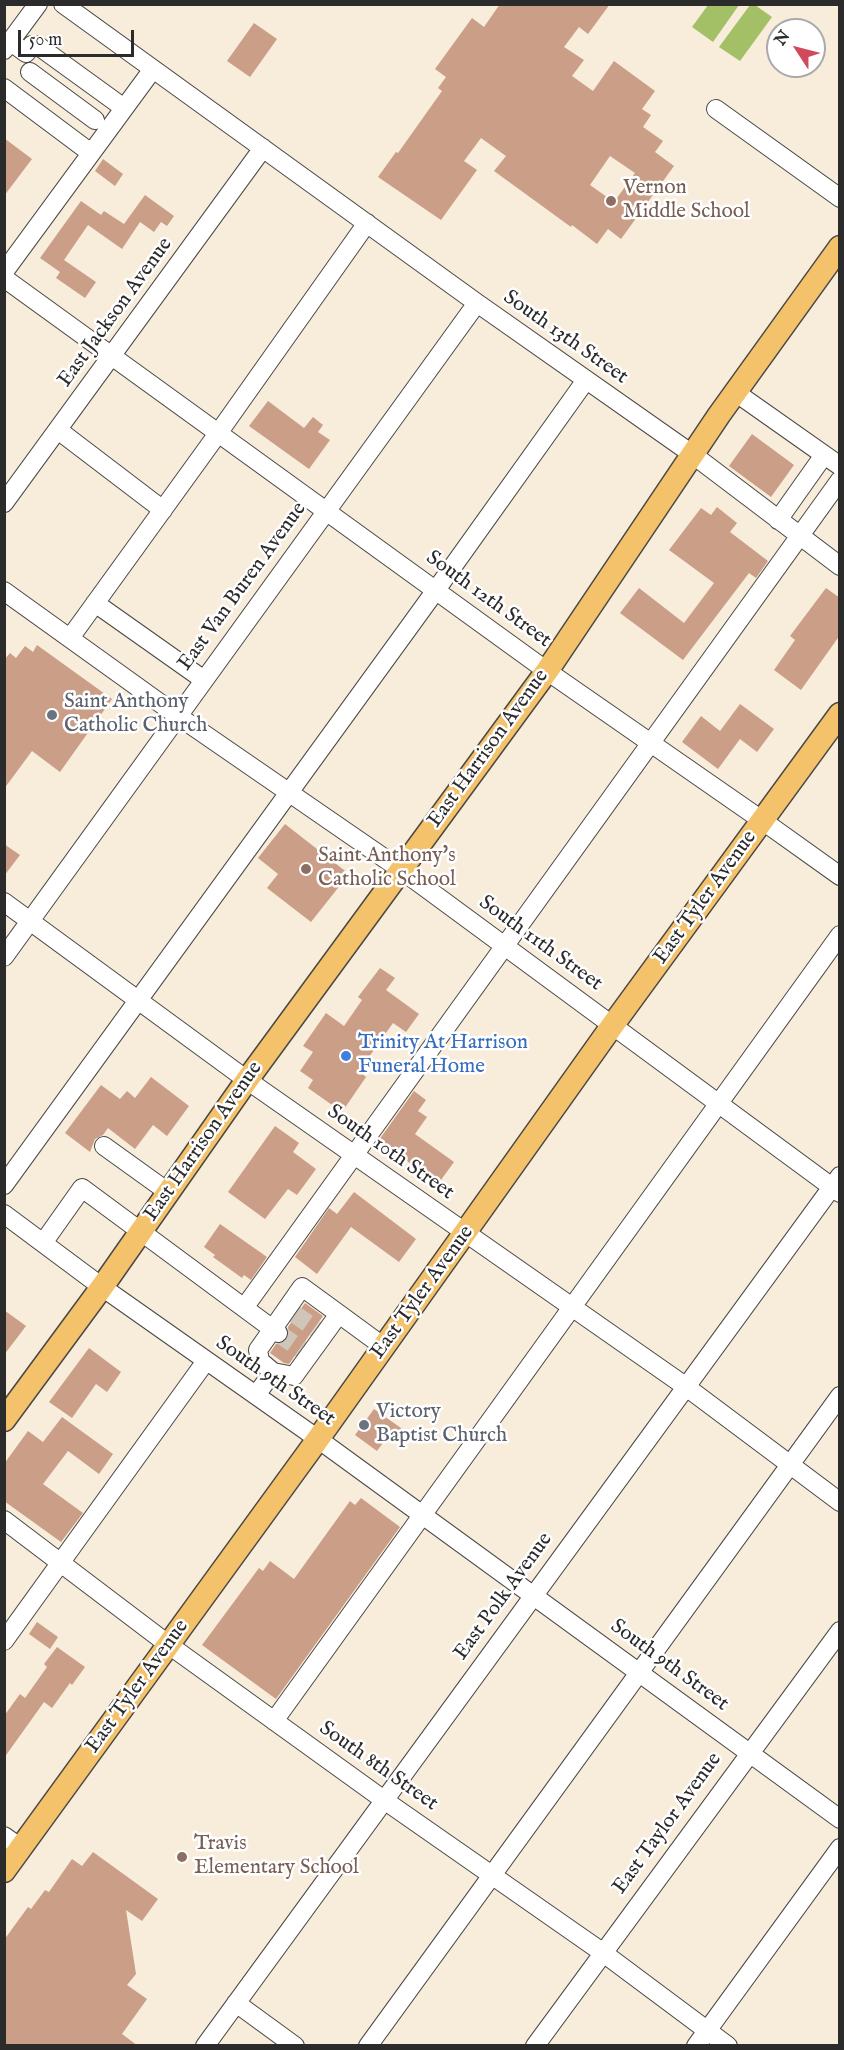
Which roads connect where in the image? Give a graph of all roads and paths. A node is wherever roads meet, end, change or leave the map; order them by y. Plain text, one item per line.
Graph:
1 (38, 4) edge
2 (63, 4) edge
3 (8, 46) edge
4 (45, 51) junction
5 (153, 69) junction
6 (30, 72) junction
7 (9, 91) edge
8 (117, 103) junction
9 (716, 109) dead end
10 (95, 120) junction
11 (85, 148) junction
12 (263, 148) junction
13 (840, 198) edge
14 (367, 223) junction
15 (840, 247) edge
16 (4, 272) edge
17 (4, 278) edge
18 (477, 303) junction
19 (113, 356) junction
20 (586, 380) junction
21 (735, 392) junction
22 (58, 430) junction
23 (219, 432) junction
24 (692, 454) junction
25 (824, 455) junction
26 (840, 466) edge
27 (840, 480) edge
28 (4, 503) edge
29 (163, 510) junction
30 (326, 511) junction
31 (778, 520) junction
32 (799, 536) junction
33 (840, 566) edge
34 (436, 590) junction
35 (4, 591) edge
36 (95, 603) junction
37 (70, 638) junction
38 (547, 671) junction
39 (204, 680) junction
40 (840, 714) edge
41 (178, 716) junction
42 (651, 743) junction
43 (289, 792) junction
44 (763, 821) junction
45 (400, 869) junction
46 (840, 876) edge
47 (4, 902) edge
48 (31, 921) junction
49 (840, 936) edge
50 (504, 946) junction
51 (4, 957) edge
52 (138, 1000) junction
53 (612, 1026) junction
54 (247, 1080) junction
55 (718, 1104) junction
56 (104, 1146) dead end
57 (354, 1155) junction
58 (4, 1185) edge
59 (837, 1186) edge
60 (168, 1192) junction
61 (4, 1214) edge
62 (140, 1232) junction
63 (465, 1234) junction
64 (43, 1243) junction
65 (102, 1287) junction
66 (244, 1308) junction
67 (573, 1308) junction
68 (339, 1314) junction
69 (276, 1331) junction
70 (384, 1347) junction
71 (206, 1361) junction
72 (273, 1372) junction
73 (685, 1386) junction
74 (256, 1395) junction
75 (840, 1396) edge
76 (4, 1420) edge
77 (318, 1439) junction
78 (790, 1465) junction
79 (840, 1502) edge
80 (422, 1515) junction
81 (4, 1520) edge
82 (61, 1563) junction
83 (533, 1595) junction
84 (840, 1631) edge
85 (4, 1641) edge
86 (169, 1645) junction
87 (638, 1672) junction
88 (274, 1721) junction
89 (749, 1752) junction
90 (384, 1800) junction
91 (840, 1819) edge
92 (13, 1842) edge
93 (840, 1848) edge
94 (4, 1871) edge
95 (491, 1875) junction
96 (602, 1952) junction
97 (236, 2003) junction
98 (707, 2030) junction
99 (205, 2046) edge
100 (295, 2046) edge
101 (368, 2046) edge
102 (535, 2046) edge
103 (696, 2046) edge
104 (728, 2046) edge

1 - 3 street
2 - 5 street, South 13th Street
3 - 4 street
4 - 6 street
4 - 8 street
5 - 8 street
5 - 12 street, South 13th Street
6 - 7 street
6 - 10 street
7 - 11 street
8 - 10 street
8 - 11 street
9 - 13 street
10 - 11 street
11 - 16 street
12 - 14 street, South 13th Street
12 - 19 street, East Jackson Avenue
14 - 18 street, South 13th Street
14 - 23 street
15 - 21 main road, East Harrison Avenue
17 - 19 street, South 12th Street
18 - 20 street, South 13th Street
18 - 30 street, East Van Buren Avenue
19 - 22 street, East Jackson Avenue
19 - 23 street, South 12th Street
20 - 24 street, South 13th Street
20 - 34 street
21 - 24 main road, East Harrison Avenue
21 - 25 street
22 - 28 street, East Jackson Avenue
22 - 29 street
23 - 29 street
23 - 30 street, South 12th Street
24 - 31 street, South 13th Street
24 - 38 main road, East Harrison Avenue
25 - 26 street
25 - 31 street
27 - 32 street
29 - 36 street
30 - 34 street, South 12th Street
30 - 39 street, East Van Buren Avenue
31 - 32 street, South 13th Street
32 - 33 street, South 13th Street
32 - 42 street
34 - 38 street, South 12th Street
34 - 43 street
35 - 37 street, South 11th Street
36 - 37 street
36 - 39 street
37 - 41 street, South 11th Street
38 - 42 street, South 12th Street
38 - 45 main road, East Harrison Avenue
39 - 41 street, East Van Buren Avenue
40 - 44 main road, East Tyler Avenue
41 - 43 street, South 11th Street
41 - 48 street, East Van Buren Avenue
42 - 44 street, South 12th Street
42 - 50 street
43 - 45 street, South 11th Street
43 - 52 street
44 - 46 street, South 12th Street
44 - 53 main road, East Tyler Avenue
45 - 50 street, South 11th Street
45 - 54 main road, East Harrison Avenue
47 - 48 street, South 10th Street
48 - 51 street, East Van Buren Avenue
48 - 52 street, South 10th Street
49 - 55 street
50 - 53 street, South 11th Street
50 - 57 street
52 - 54 street, South 10th Street
52 - 58 street
53 - 55 street, South 11th Street
53 - 63 main road, East Tyler Avenue
54 - 57 street, South 10th Street
54 - 60 main road, East Harrison Avenue
55 - 59 street, South 11th Street
55 - 67 street
56 - 60 street
57 - 63 street, South 10th Street
57 - 66 street
59 - 73 street, East Polk Avenue
60 - 62 main road, East Harrison Avenue
61 - 64 street, South 9th Street
62 - 64 street
62 - 65 main road, East Harrison Avenue
62 - 66 street
63 - 67 street, South 10th Street
63 - 70 main road, East Tyler Avenue
64 - 65 street, South 9th Street
65 - 71 street, South 9th Street
65 - 76 main road, East Harrison Avenue
66 - 69 street
67 - 73 street, South 10th Street
67 - 80 street
68 - 69 street
68 - 70 street
68 - 72 street
69 - 72 street
70 - 77 main road, East Tyler Avenue
71 - 74 street, South 9th Street
71 - 82 street
72 - 74 street
73 - 78 street, South 10th Street
73 - 83 street, East Polk Avenue
74 - 77 street, South 9th Street
75 - 78 street
77 - 80 street, South 9th Street
77 - 86 main road, East Tyler Avenue
78 - 79 street, South 10th Street
78 - 87 street
80 - 83 street, South 9th Street
80 - 88 street
81 - 82 street, South 8th Street
82 - 85 street
82 - 86 street, South 8th Street
83 - 87 street, South 9th Street
83 - 90 street, East Polk Avenue
84 - 89 street, East Taylor Avenue
86 - 88 street, South 8th Street
86 - 92 main road, East Tyler Avenue
87 - 89 street, South 9th Street
87 - 95 street
88 - 90 street, South 8th Street
89 - 91 street, South 9th Street
89 - 96 street, East Taylor Avenue
90 - 95 street, South 8th Street
90 - 97 street, East Polk Avenue
92 - 94 main road, East Tyler Avenue
93 - 98 street
95 - 96 street, South 8th Street
95 - 101 street
96 - 98 street, South 8th Street
96 - 102 street, East Taylor Avenue
97 - 99 street, East Polk Avenue
97 - 100 street
98 - 103 street
98 - 104 street, South 8th Street

